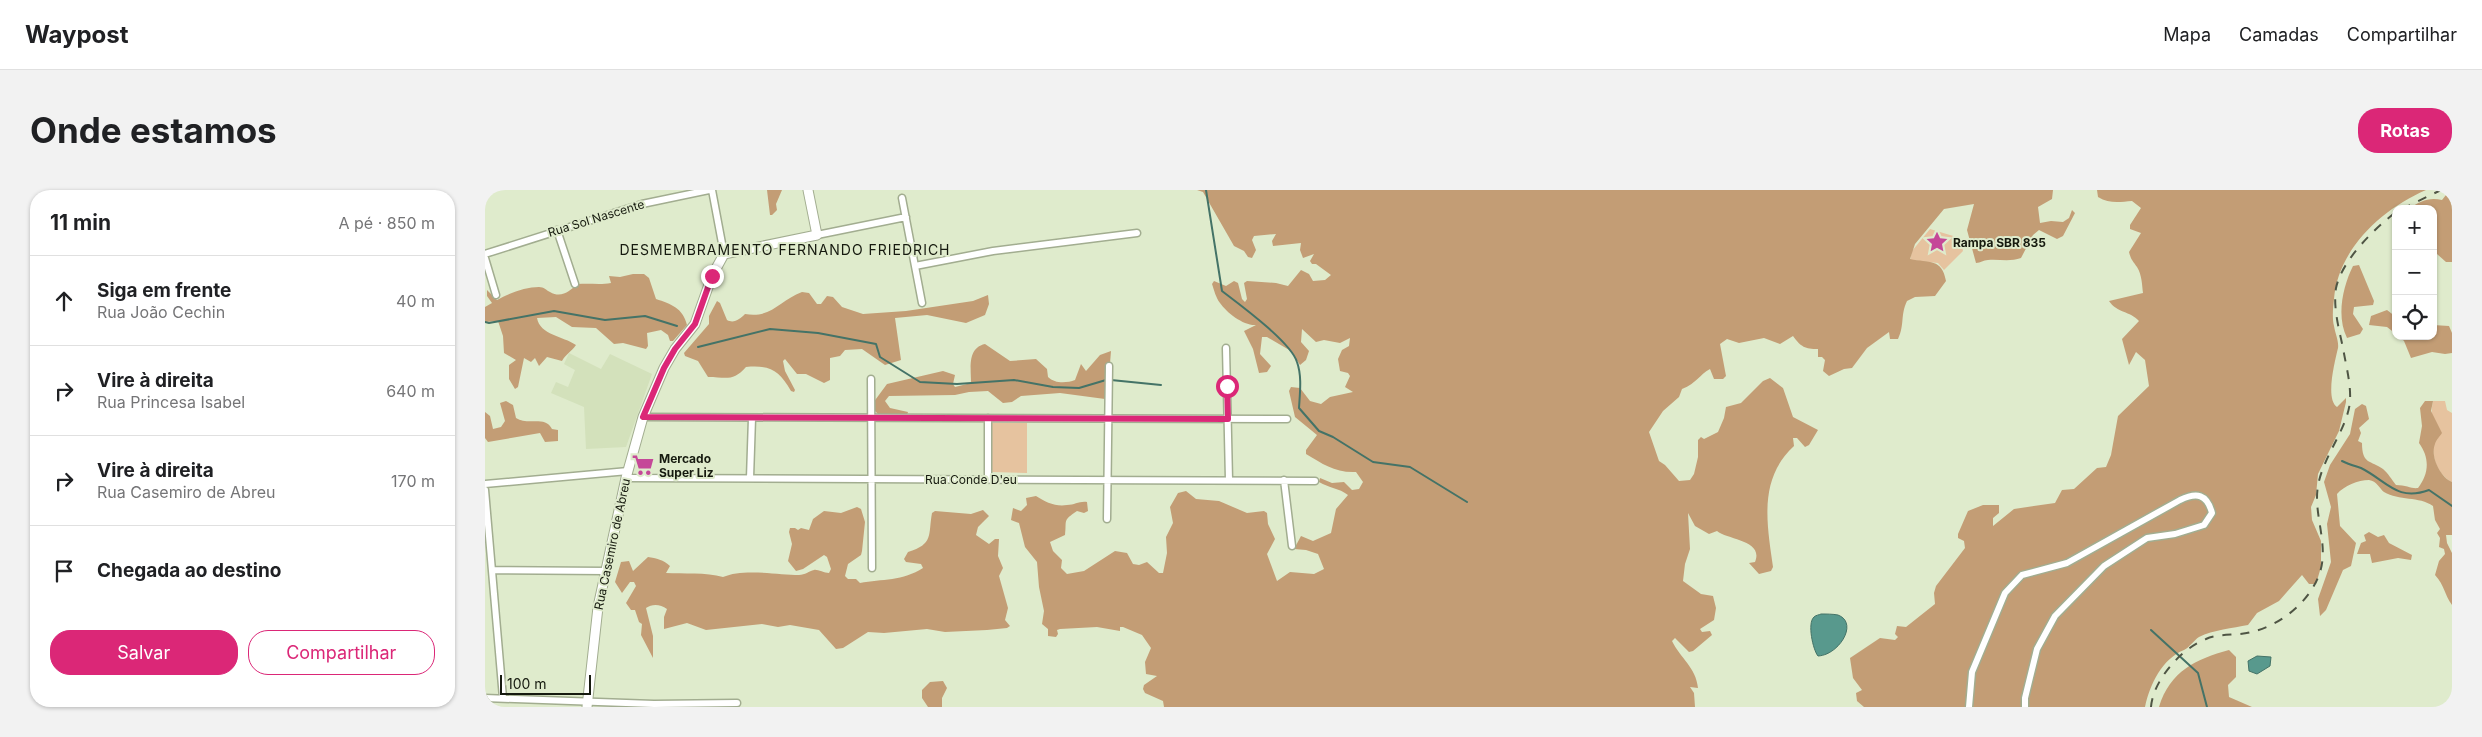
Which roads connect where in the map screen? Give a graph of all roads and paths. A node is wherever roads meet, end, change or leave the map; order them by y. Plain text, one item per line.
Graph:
1 (711, 190) edge
2 (808, 190) edge
3 (902, 198) dead end
4 (905, 217) junction
5 (557, 230) junction
6 (1137, 233) dead end
7 (817, 235) junction
8 (485, 254) edge
9 (724, 254) junction
10 (485, 258) edge
11 (915, 266) junction
12 (575, 284) dead end
13 (496, 295) dead end
14 (923, 303) dead end
15 (1226, 348) dead end
16 (1109, 366) dead end
17 (871, 379) dead end
18 (643, 417) junction
19 (871, 417) junction
20 (752, 418) junction
21 (988, 418) junction
22 (1108, 418) junction
23 (1228, 419) junction
24 (1287, 419) dead end
25 (627, 475) junction
26 (750, 478) junction
27 (871, 478) junction
28 (988, 479) junction
29 (1108, 479) junction
30 (1229, 480) junction
31 (1284, 480) junction
32 (1315, 481) dead end
33 (485, 484) edge
34 (485, 490) edge
35 (1107, 519) dead end
36 (1292, 546) dead end
37 (872, 568) dead end
38 (492, 570) junction
39 (606, 571) junction
40 (485, 698) edge
41 (503, 698) junction
42 (737, 702) dead end
43 (588, 704) edge
44 (1969, 707) edge
45 (2025, 707) edge

1 - 5 street, Rua Sol Nascente
1 - 9 street
2 - 7 street
3 - 4 street
4 - 7 street
4 - 11 street
5 - 8 street, Rua Sol Nascente
5 - 12 street
6 - 11 street
7 - 9 street
9 - 18 street, Rua Casemiro de Abreu
10 - 13 street
11 - 14 street
15 - 23 street
16 - 22 street
17 - 19 street
18 - 20 street
18 - 25 street, Rua Casemiro de Abreu
19 - 20 street
19 - 21 street
19 - 27 street
20 - 26 street
21 - 22 street
21 - 28 street
22 - 23 street
22 - 29 street
23 - 24 street
23 - 30 street
25 - 26 street, Rua Conde D'eu
25 - 33 street, Rua Conde D'eu
25 - 39 street, Rua Casemiro de Abreu
26 - 27 street, Rua Conde D'eu
27 - 28 street, Rua Conde D'eu
27 - 37 street
28 - 29 street, Rua Conde D'eu
29 - 30 street, Rua Conde D'eu
29 - 35 street
30 - 31 street, Rua Conde D'eu
31 - 32 street, Rua Conde D'eu
31 - 36 street
34 - 38 street
38 - 39 street
38 - 41 street
39 - 43 street, Rua Casemiro de Abreu
40 - 41 street
41 - 43 street
42 - 43 street
44 - 45 street

